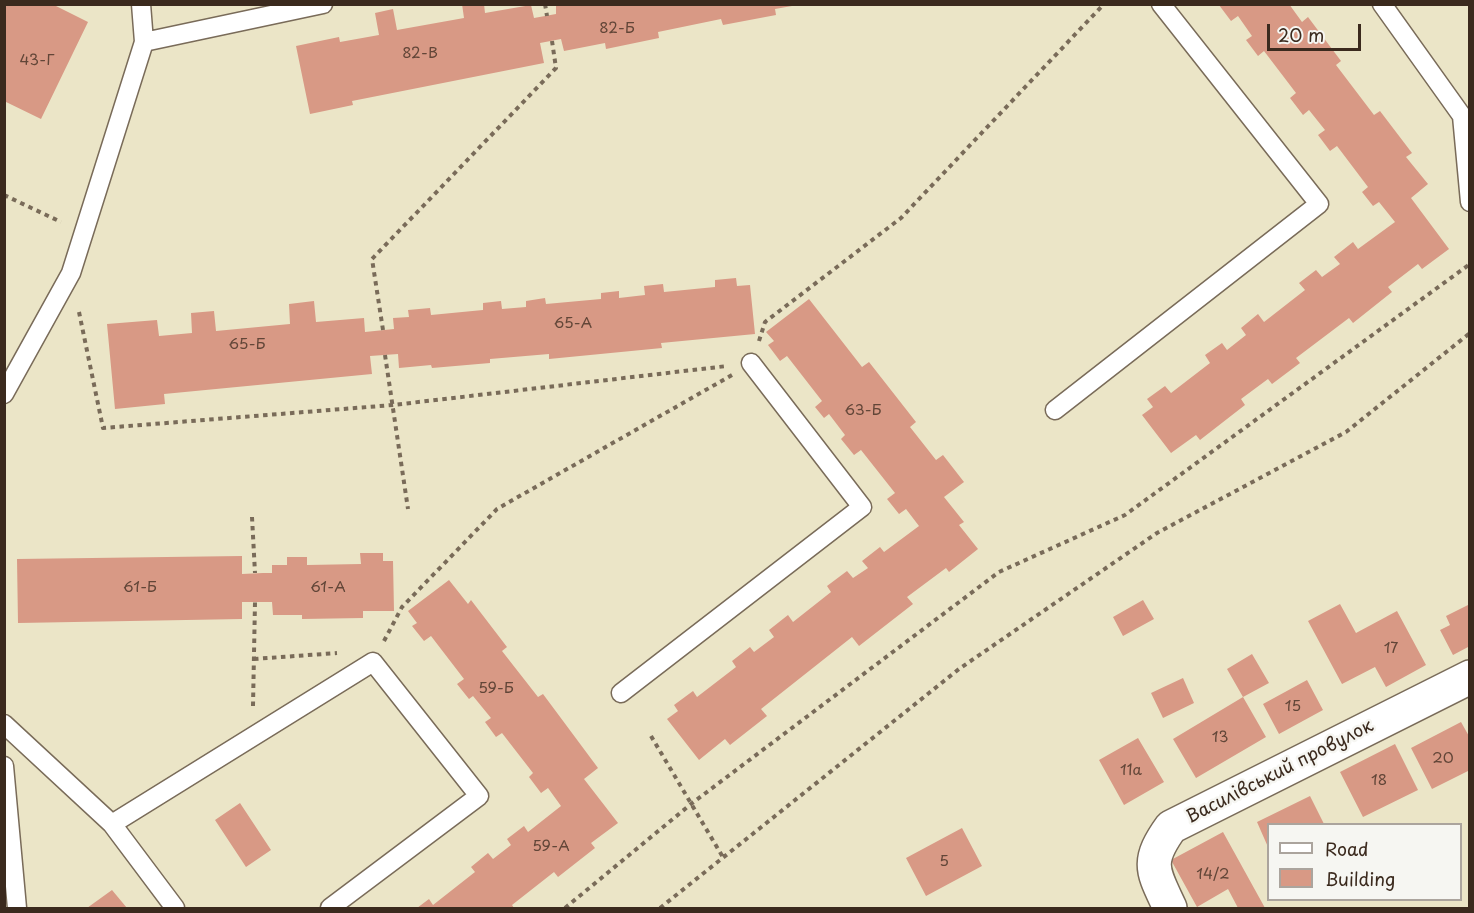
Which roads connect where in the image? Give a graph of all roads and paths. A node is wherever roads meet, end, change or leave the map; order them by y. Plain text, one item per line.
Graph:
1 (141, 4) edge
2 (323, 4) edge
3 (545, 4) edge
4 (1104, 4) edge
5 (1161, 4) edge
6 (1382, 4) edge
7 (547, 16) dead end
8 (552, 41) dead end
9 (144, 42) junction
10 (1466, 113) edge
11 (4, 195) edge
12 (1470, 202) edge
13 (84, 233) junction
14 (1470, 264) edge
15 (71, 273) junction
16 (383, 330) dead end
17 (1470, 333) edge
18 (385, 355) dead end
19 (751, 363) junction
20 (4, 394) edge
21 (393, 405) junction
22 (1055, 410) dead end
23 (408, 509) dead end
24 (252, 517) dead end
25 (255, 573) dead end
26 (255, 602) dead end
27 (376, 656) junction
28 (254, 659) junction
29 (1470, 677) edge
30 (621, 693) dead end
31 (4, 724) edge
32 (651, 736) dead end
33 (252, 737) junction
34 (4, 766) edge
35 (692, 804) junction
36 (112, 824) junction
37 (724, 859) junction
38 (17, 909) edge
39 (175, 909) edge
40 (330, 909) edge
41 (565, 909) edge
42 (660, 909) edge
43 (1170, 909) edge

1 - 9 lane
2 - 9 lane
3 - 7 path
4 - 19 path
5 - 22 lane
6 - 10 lane
8 - 16 path
9 - 13 lane
10 - 12 lane
11 - 13 path
13 - 15 lane
14 - 35 path
15 - 20 lane
15 - 21 path
17 - 37 path
18 - 21 path
19 - 21 path
19 - 27 path
19 - 30 lane
21 - 23 path
24 - 25 path
26 - 28 path
27 - 28 path
27 - 33 lane
27 - 40 lane
28 - 33 path
29 - 43 street, Василівський провулок
31 - 36 lane
32 - 35 path
33 - 36 lane
34 - 38 lane
35 - 37 path
35 - 41 path
36 - 39 lane
37 - 42 path

